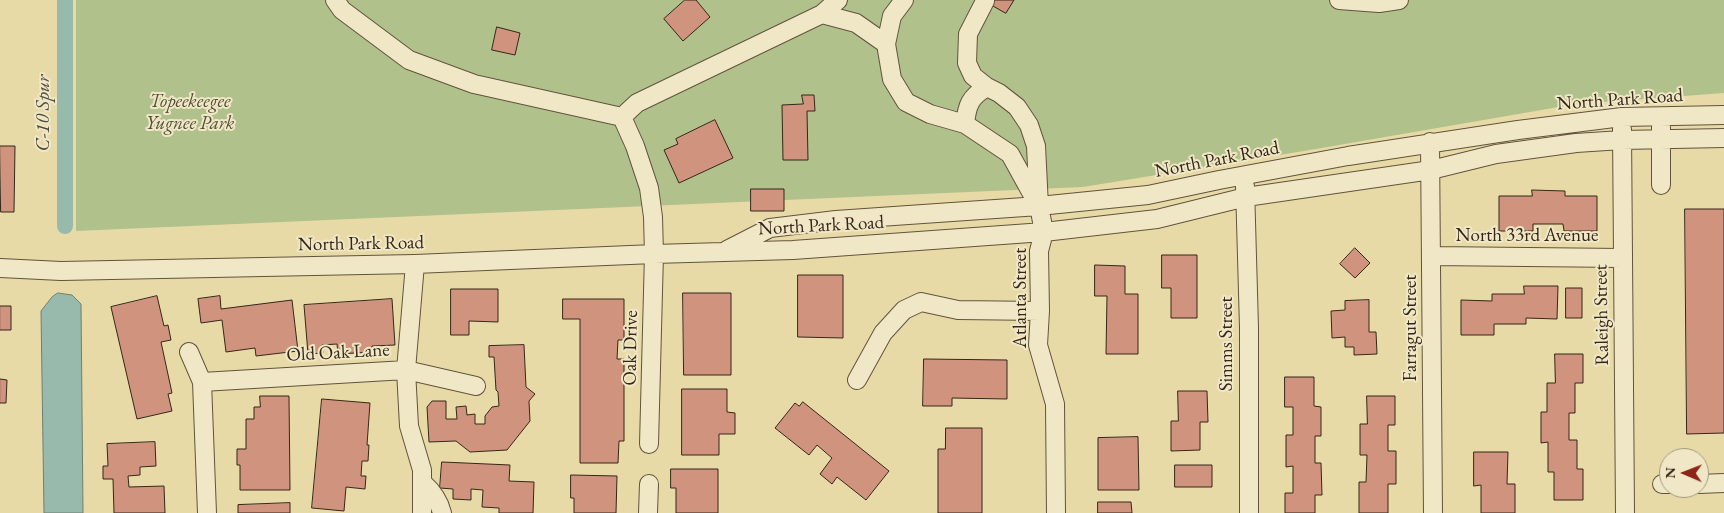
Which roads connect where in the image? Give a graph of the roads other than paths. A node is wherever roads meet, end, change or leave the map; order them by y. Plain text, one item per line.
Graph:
1 (335, 0) edge
2 (838, 0) edge
3 (904, 0) edge
4 (1339, 0) edge
5 (1399, 0) edge
6 (985, 1) edge
7 (822, 14) junction
8 (886, 44) junction
9 (987, 87) junction
10 (1724, 115) edge
11 (1662, 116) junction
12 (622, 117) junction
13 (1622, 118) junction
14 (965, 124) junction
15 (1724, 138) edge
16 (1661, 139) junction
17 (1622, 140) junction
18 (1430, 142) junction
19 (1431, 170) junction
20 (1243, 175) junction
21 (1661, 185) dead end
22 (1246, 197) junction
23 (1038, 206) junction
24 (1044, 232) junction
25 (722, 252) junction
26 (654, 254) junction
27 (1432, 256) junction
28 (1622, 258) junction
29 (415, 264) junction
30 (0, 268) edge
31 (1040, 311) junction
32 (189, 352) dead end
33 (406, 370) junction
34 (857, 380) dead end
35 (202, 382) junction
36 (476, 386) dead end
37 (650, 444) dead end
38 (422, 482) junction
39 (648, 484) dead end
40 (207, 513) edge
41 (422, 513) edge
42 (442, 513) edge
43 (648, 513) edge
44 (1056, 513) edge
45 (1249, 513) edge
46 (1433, 513) edge
47 (1625, 513) edge

1 - 12 street
2 - 7 street
3 - 8 street
4 - 5 street
6 - 9 street
7 - 8 street
7 - 12 street
8 - 14 street
9 - 14 street
9 - 23 street
10 - 11 street, North Park Road
11 - 13 street, North Park Road
11 - 16 street
12 - 26 street, Oak Drive
13 - 17 street, Raleigh Street
13 - 18 street, North Park Road
14 - 23 street
15 - 16 street, North Park Road
16 - 17 street, North Park Road
16 - 21 street
17 - 19 street, North Park Road
17 - 28 street, Raleigh Street
18 - 19 street, Farragut Street
18 - 20 street, North Park Road
19 - 22 street, North Park Road
19 - 27 street, Farragut Street
20 - 22 street, Simms Street
20 - 23 street, North Park Road
22 - 24 street, North Park Road
22 - 45 street, Simms Street
23 - 24 street
23 - 25 street, North Park Road
24 - 25 street, North Park Road
24 - 31 street, Atlanta Street
25 - 26 street, North Park Road
26 - 29 street, North Park Road
26 - 37 street, Oak Drive
27 - 28 street, North 33rd Avenue
27 - 46 street, Farragut Street
28 - 47 street, Raleigh Street
29 - 30 street, North Park Road
29 - 33 street
31 - 34 street
31 - 44 street, Atlanta Street
32 - 35 street
33 - 35 street, Old Oak Lane
33 - 36 street, Old Oak Lane
33 - 38 street
35 - 40 street
38 - 41 street
38 - 42 street
39 - 43 street

